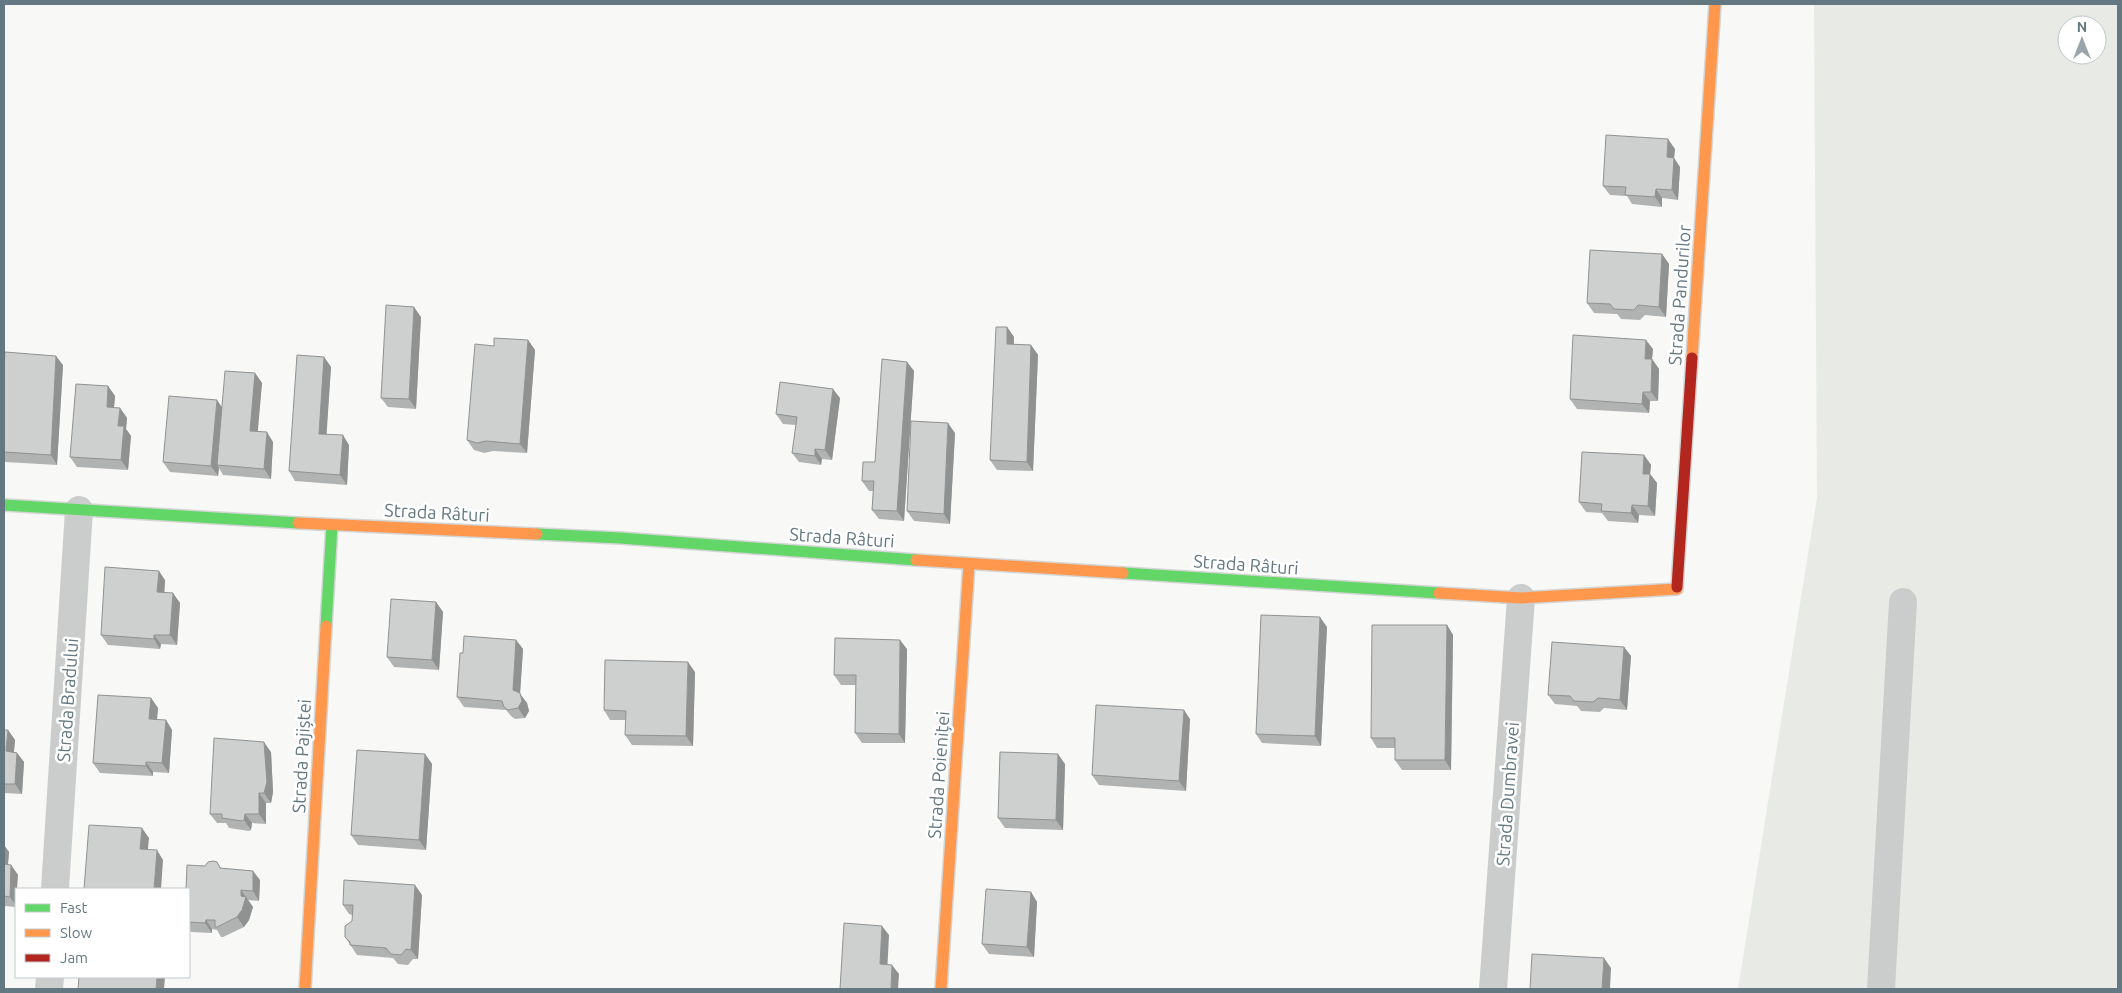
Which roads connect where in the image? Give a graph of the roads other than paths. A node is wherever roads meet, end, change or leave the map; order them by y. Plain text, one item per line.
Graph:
1 (1715, 4) edge
2 (4, 505) edge
3 (79, 510) junction
4 (332, 525) junction
5 (969, 564) junction
6 (1677, 589) joint
7 (1521, 598) junction
8 (1903, 602) dead end
9 (55, 888) edge
10 (305, 989) edge
11 (941, 989) edge
12 (1493, 989) edge
13 (1881, 989) edge

1 - 6 street, Strada Pandurilor
2 - 3 street, Strada Râturi
3 - 4 street, Strada Râturi
3 - 9 street, Strada Bradului
4 - 5 street, Strada Râturi
4 - 10 street, Strada Pajiștei
5 - 7 street, Strada Râturi
5 - 11 street, Strada Poieniței
6 - 7 street, Strada Râturi
7 - 12 street, Strada Dumbravei
8 - 13 street

